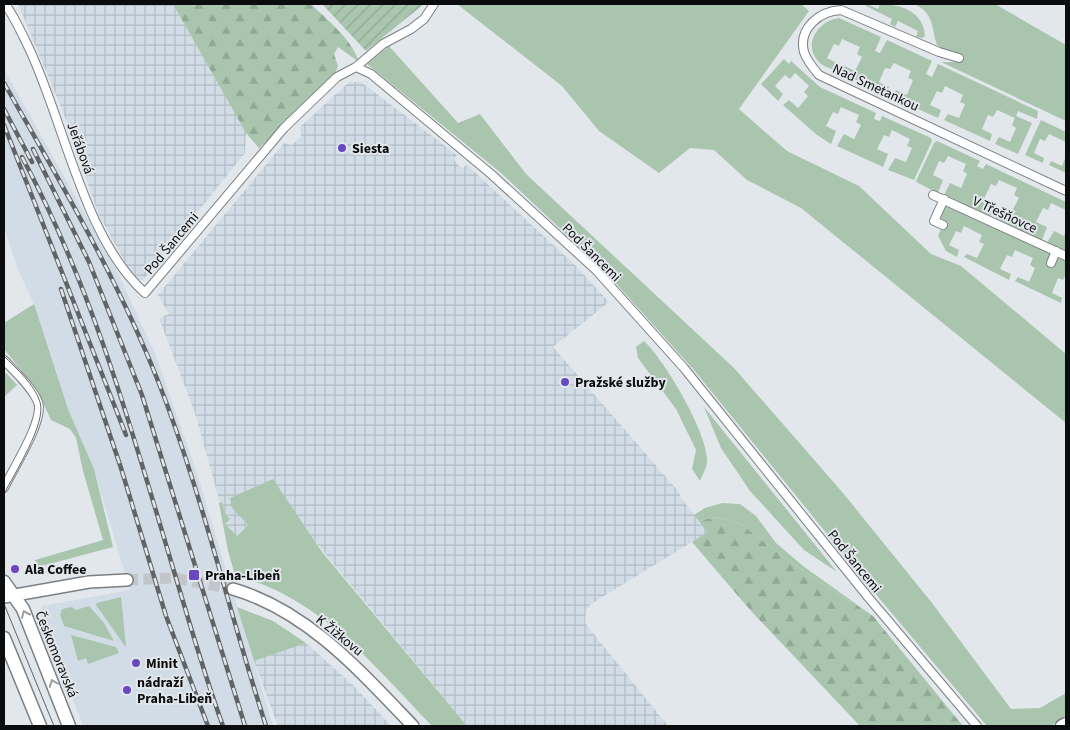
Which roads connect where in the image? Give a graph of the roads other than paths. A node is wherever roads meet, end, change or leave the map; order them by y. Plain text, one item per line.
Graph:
1 (5, 4) edge
2 (434, 4) edge
3 (959, 58) dead end
4 (356, 67) junction
5 (1066, 191) edge
6 (933, 195) dead end
7 (944, 199) junction
8 (943, 225) dead end
9 (1056, 251) junction
10 (1066, 256) edge
11 (1051, 263) dead end
12 (145, 293) joint
13 (4, 360) edge
14 (4, 488) edge
15 (127, 580) tunnel mouth
16 (4, 582) edge
17 (233, 589) tunnel mouth
18 (9, 596) edge
19 (4, 638) edge
20 (1066, 724) edge
21 (40, 726) edge
22 (69, 726) edge
23 (413, 726) edge
24 (977, 726) edge
25 (1062, 726) edge

1 - 12 street, Jeřábová
2 - 4 street
3 - 5 street, Nad Smetankou
4 - 12 street, Pod Šancemi
4 - 24 street, Pod Šancemi
6 - 7 street, V Třešňovce
7 - 8 street
7 - 9 street, V Třešňovce
9 - 10 street, V Třešňovce
9 - 11 street
13 - 14 street
15 - 18 main road
16 - 18 main road, Českomoravská
17 - 23 main road, K Žižkovu
22 -> 18 main road, Českomoravská
19 - 21 main road
20 - 25 main road

